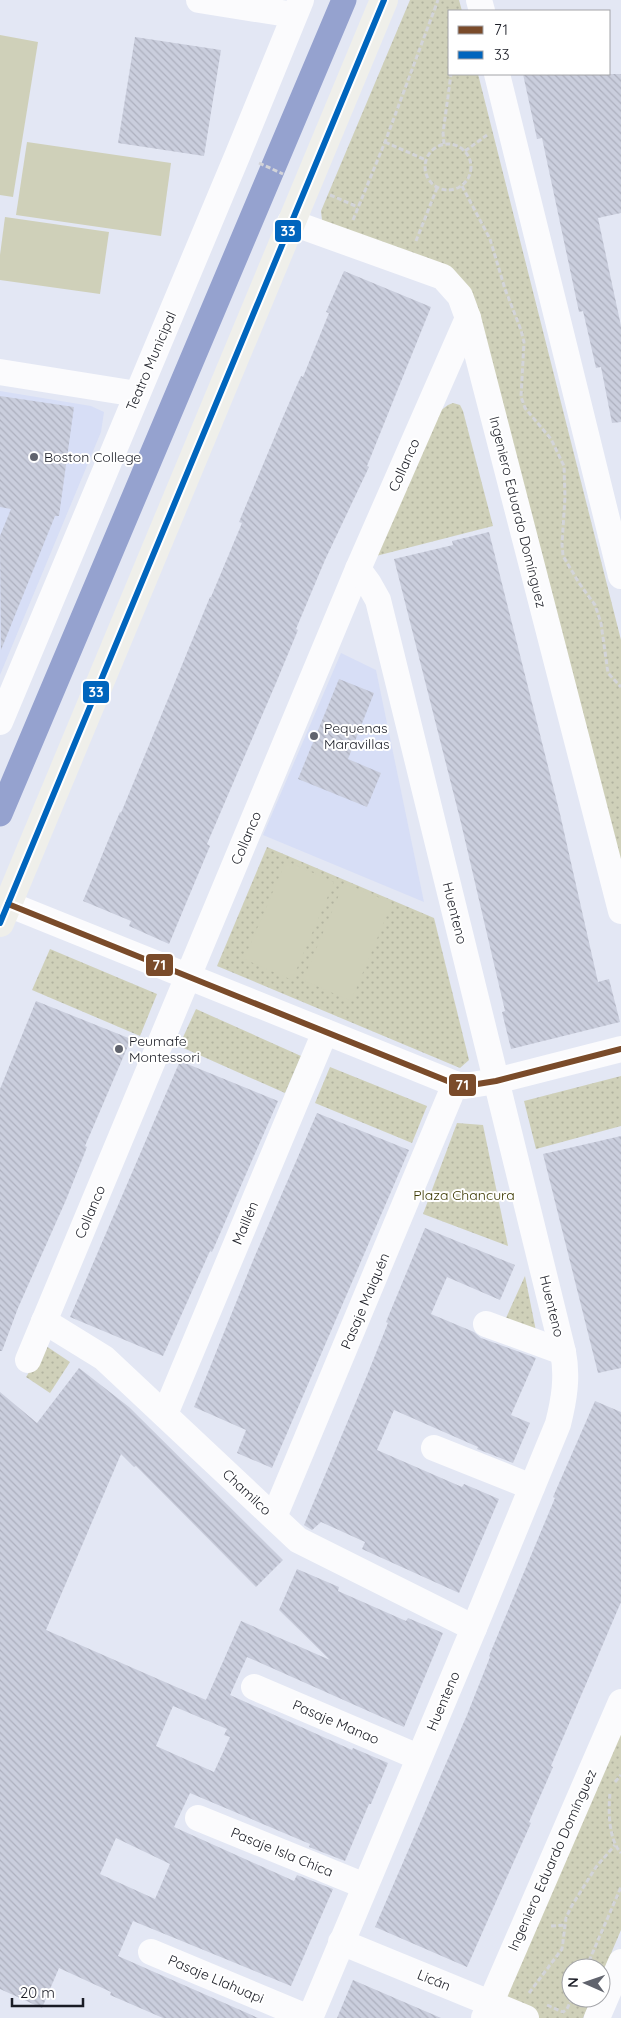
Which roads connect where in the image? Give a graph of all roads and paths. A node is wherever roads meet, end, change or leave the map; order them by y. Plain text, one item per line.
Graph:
1 (199, 0) edge
2 (384, 0) edge
3 (438, 0) edge
4 (297, 8) edge
5 (451, 75) edge
6 (498, 75) edge
7 (385, 142) junction
8 (444, 144) junction
9 (426, 160) junction
10 (260, 164) dead end
11 (285, 175) dead end
12 (462, 186) junction
13 (437, 188) junction
14 (290, 222) junction
15 (344, 241) junction
16 (404, 263) junction
17 (468, 318) junction
18 (0, 372) edge
19 (137, 394) junction
20 (358, 569) junction
21 (621, 576) edge
22 (621, 688) edge
23 (0, 722) edge
24 (621, 911) edge
25 (4, 914) edge
26 (188, 977) junction
27 (325, 1032) junction
28 (621, 1050) edge
29 (496, 1081) junction
30 (455, 1084) junction
31 (44, 1321) junction
32 (486, 1324) dead end
33 (563, 1352) junction
34 (28, 1360) dead end
35 (165, 1414) junction
36 (434, 1448) dead end
37 (532, 1487) junction
38 (274, 1517) junction
39 (474, 1628) junction
40 (254, 1687) dead end
41 (621, 1702) edge
42 (418, 1757) junction
43 (621, 1775) edge
44 (198, 1818) dead end
45 (615, 1846) junction
46 (621, 1853) edge
47 (365, 1886) junction
48 (621, 1887) edge
49 (342, 1942) junction
50 (151, 1952) dead end
51 (590, 1958) edge
52 (621, 1962) edge
53 (527, 2007) edge
54 (556, 2009) dead end
55 (487, 2010) edge
56 (309, 2018) edge
57 (553, 2018) edge
58 (597, 2018) edge

1 - 4 street
2 - 14 street
3 - 7 path
4 - 19 street, Teatro Municipal
5 - 8 path
6 - 21 street
7 - 9 path
7 - 15 path
8 - 9 path
8 - 12 path
9 - 13 path
10 - 11 path
12 - 13 path
12 - 22 path
13 - 16 path
14 - 15 street, Ingeniero Eduardo Domínguez
14 - 25 street
15 - 16 street, Ingeniero Eduardo Domínguez
16 - 17 street, Ingeniero Eduardo Domínguez
17 - 20 street, Collanco
17 - 24 street, Ingeniero Eduardo Domínguez
18 - 19 street
19 - 23 street, Teatro Municipal
20 - 26 street, Collanco
20 - 29 street, Huenteno
25 - 26 street
26 - 27 street
26 - 31 street, Collanco
27 - 30 street
27 - 35 street, Maillén
28 - 29 street
29 - 30 street
29 - 33 street, Huenteno
30 - 38 street, Pasaje Maiquén
31 - 34 street, Collanco
31 - 35 street, Chamilco
32 - 33 street
33 - 37 street, Huenteno
35 - 38 street, Chamilco
36 - 37 street
37 - 39 street, Huenteno
38 - 39 street, Chamilco
39 - 42 street, Huenteno
40 - 42 street, Pasaje Manao
41 - 55 street, Ingeniero Eduardo Domínguez
42 - 47 street, Huenteno
43 - 45 path
44 - 47 street, Pasaje Isla Chica
45 - 46 path
45 - 53 path
47 - 49 street, Huenteno
48 - 51 path
49 - 55 street, Licán
49 - 56 street, Huenteno
50 - 56 street, Pasaje Llahuapi
52 - 58 street
53 - 55 street, Licán
54 - 57 path

